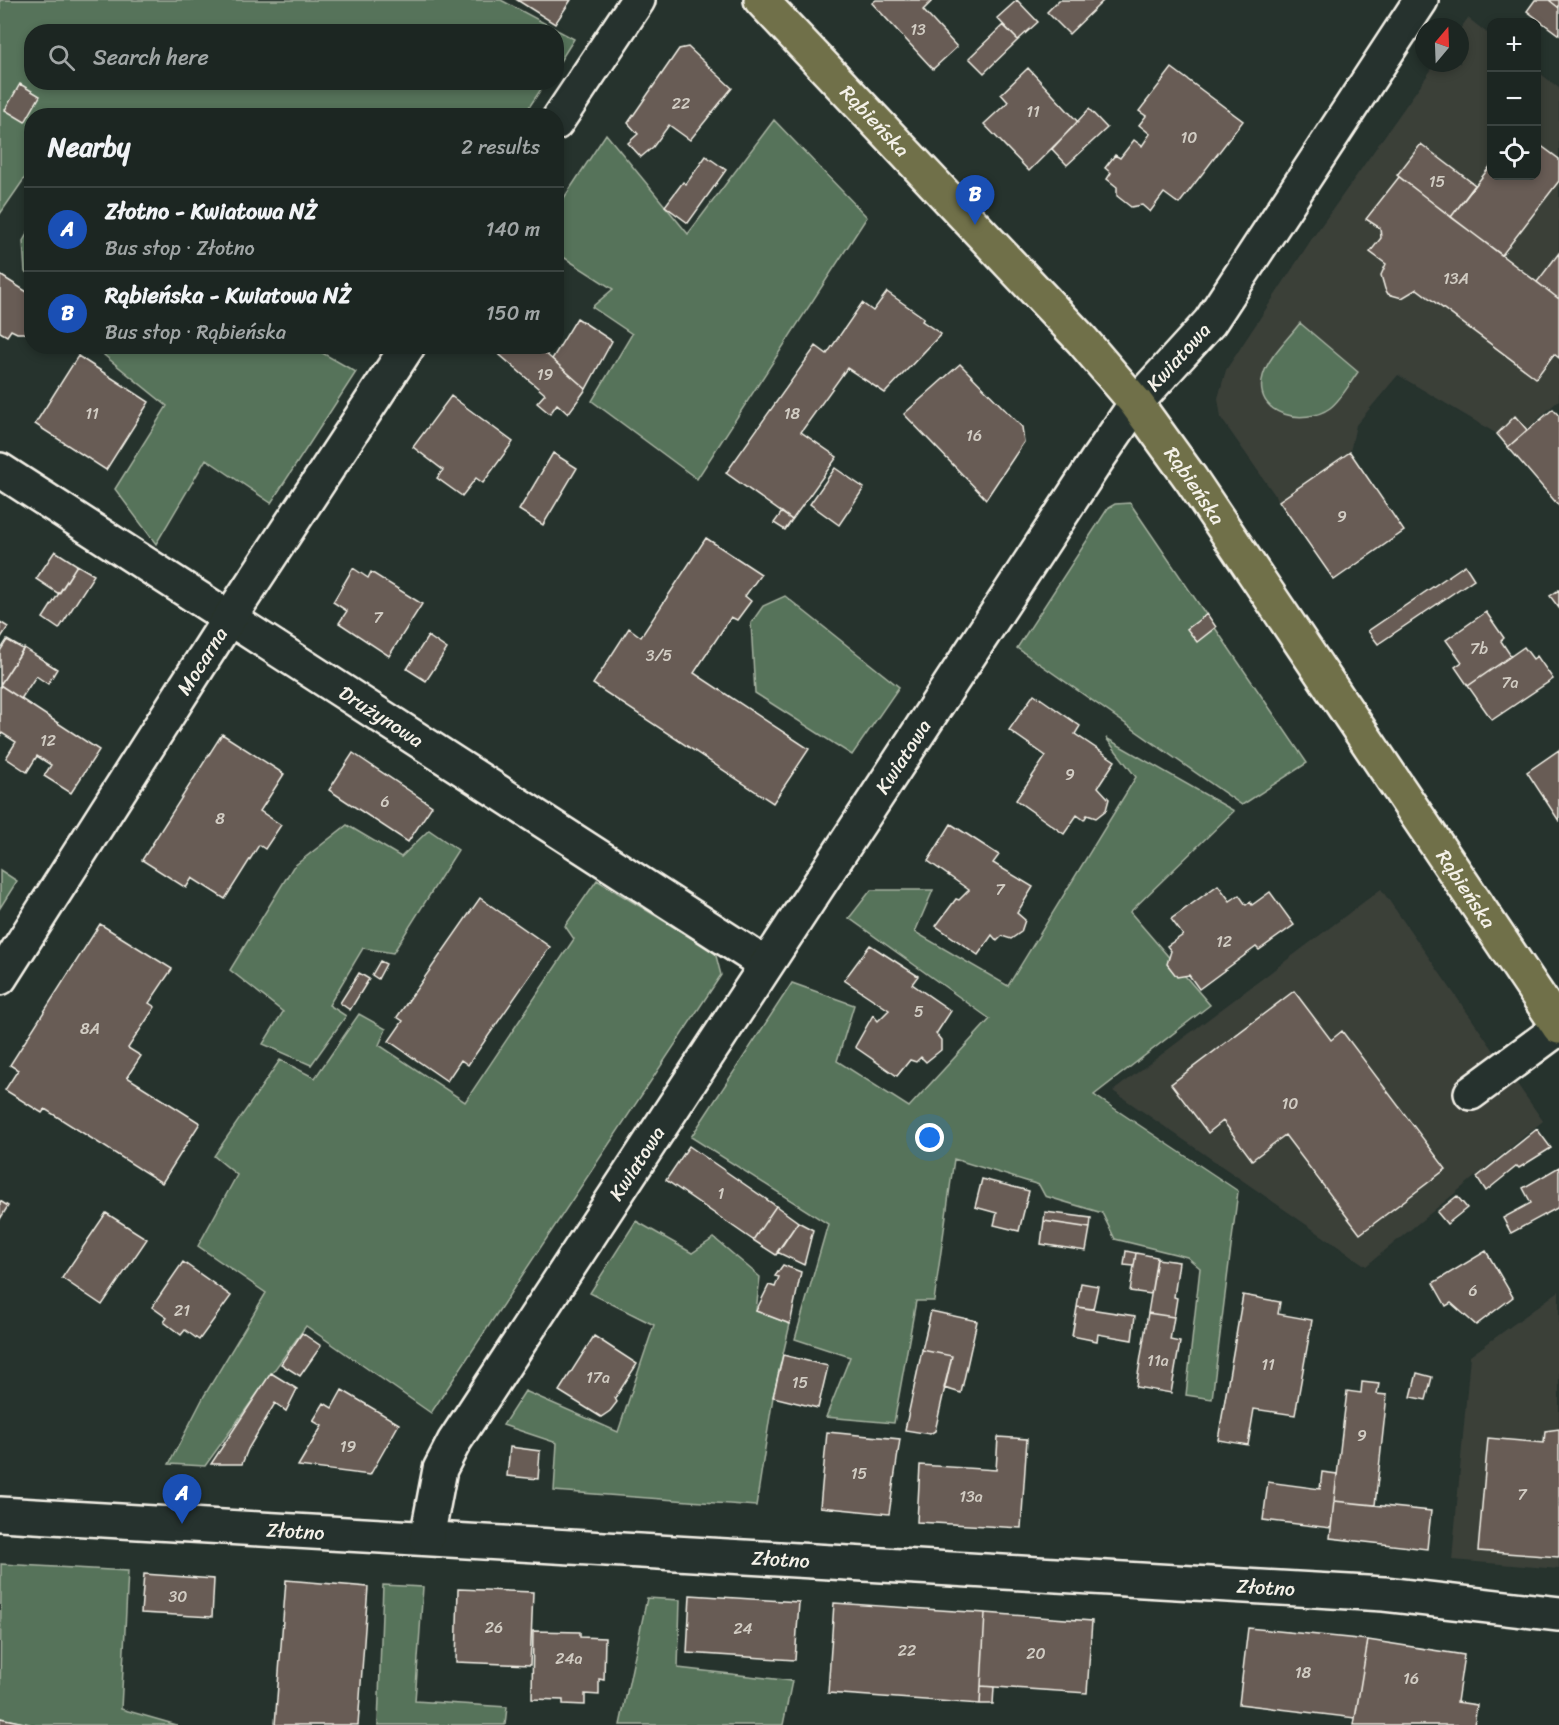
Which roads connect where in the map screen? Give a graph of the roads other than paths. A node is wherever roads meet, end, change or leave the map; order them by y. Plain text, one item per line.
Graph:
1 (638, 0) edge
2 (761, 0) edge
3 (1421, 0) edge
4 (564, 111) edge
5 (403, 354) edge
6 (1136, 403) junction
7 (0, 470) edge
8 (230, 617) junction
9 (765, 963) junction
10 (0, 978) edge
11 (1559, 1028) edge
12 (1471, 1093) dead end
13 (0, 1514) edge
14 (427, 1538) junction
15 (1559, 1614) edge

1 - 4 street
2 - 6 main road, Rąbieńska
3 - 6 street, Kwiatowa
5 - 8 street, Mocarna
6 - 9 street, Kwiatowa
6 - 11 main road, Rąbieńska
7 - 8 street, Drużynowa
8 - 9 street, Drużynowa
8 - 10 street, Mocarna
9 - 14 street, Kwiatowa
11 - 12 street
13 - 14 street, Złotno
14 - 15 street, Złotno

